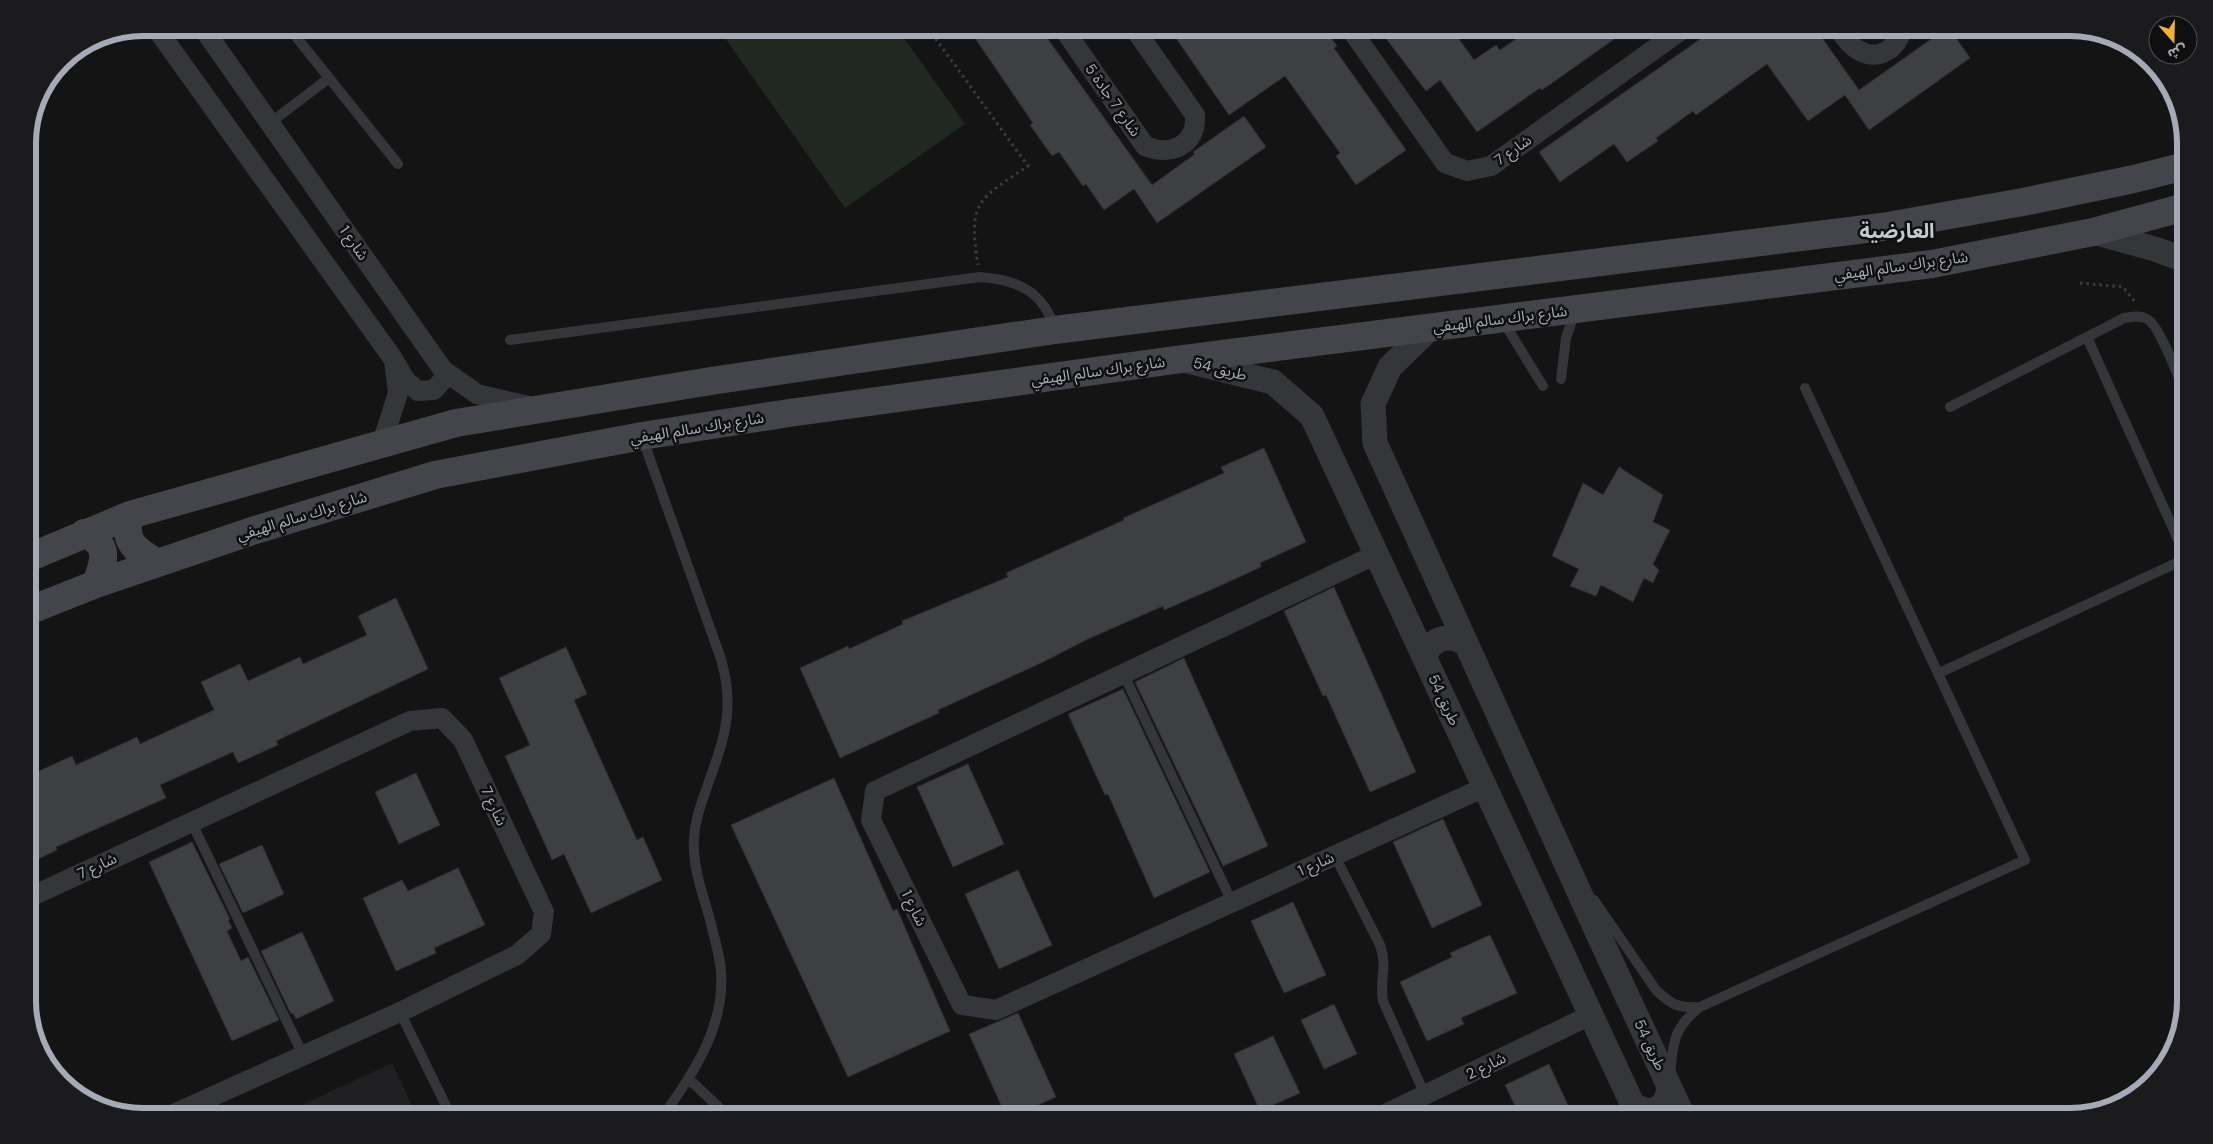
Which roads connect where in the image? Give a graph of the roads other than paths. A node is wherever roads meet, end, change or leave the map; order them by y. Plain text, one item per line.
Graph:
1 (162, 36) edge
2 (209, 36) edge
3 (295, 36) edge
4 (1069, 36) edge
5 (1140, 36) edge
6 (1356, 36) edge
7 (1673, 36) edge
8 (1844, 36) edge
9 (1900, 36) edge
10 (329, 78) junction
11 (270, 123) junction
12 (398, 164) dead end
13 (2177, 168) edge
14 (2177, 209) edge
15 (2092, 232) junction
16 (1782, 240) junction
17 (1723, 248) junction
18 (2177, 257) edge
19 (1779, 283) junction
20 (1729, 291) junction
21 (1576, 310) junction
22 (1503, 320) junction
23 (1431, 327) junction
24 (1055, 330) junction
25 (2087, 337) junction
26 (510, 340) dead end
27 (394, 360) junction
28 (1182, 360) junction
29 (785, 371) junction
30 (448, 374) junction
31 (2177, 375) edge
32 (1561, 379) dead end
33 (711, 381) junction
34 (1543, 386) dead end
35 (1805, 388) dead end
36 (1950, 407) dead end
37 (542, 409) junction
38 (790, 413) junction
39 (713, 425) junction
40 (642, 436) junction
41 (382, 443) junction
42 (130, 515) junction
43 (84, 533) junction
44 (2177, 537) edge
45 (36, 554) edge
46 (1375, 554) junction
47 (157, 563) junction
48 (2177, 563) edge
49 (96, 584) junction
50 (36, 608) edge
51 (1465, 643) junction
52 (1424, 657) junction
53 (1939, 673) junction
54 (1123, 674) junction
55 (1485, 787) junction
56 (192, 823) junction
57 (1555, 840) junction
58 (1335, 856) junction
59 (36, 894) edge
60 (1232, 902) junction
61 (1700, 1007) junction
62 (400, 1012) junction
63 (1591, 1015) junction
64 (304, 1056) junction
65 (689, 1079) junction
66 (1669, 1086) junction
67 (1425, 1095) junction
68 (187, 1108) edge
69 (447, 1108) edge
70 (669, 1108) edge
71 (720, 1108) edge
72 (1398, 1108) edge
73 (1634, 1108) edge
74 (1657, 1108) edge
75 (1679, 1108) edge

1 - 27 street
2 - 11 street, شارع 1
3 - 10 lane
4 - 5 street, شارع 7 جادة 5
6 - 7 street, شارع 7
8 - 9 street
10 - 11 lane
10 - 12 lane
11 - 30 street, شارع 1
13 - 16 main road
14 - 15 main road, شارع براك سالم الهيفي
15 - 18 street
15 - 19 main road, شارع براك سالم الهيفي
16 - 17 main road
16 - 19 main road
17 - 20 main road
17 - 24 main road
19 - 20 main road, شارع براك سالم الهيفي
20 - 21 main road, شارع براك سالم الهيفي
21 - 22 main road, شارع براك سالم الهيفي
21 - 32 lane
22 - 23 main road, شارع براك سالم الهيفي
22 - 34 lane
23 - 28 main road, شارع براك سالم الهيفي
23 - 51 street, طريق 54
24 - 26 lane
24 - 29 main road
25 - 31 lane
25 - 36 lane
25 - 44 lane
27 - 30 street
27 - 41 street
28 - 38 main road, شارع براك سالم الهيفي
28 - 46 street, طريق 54
29 - 33 main road
29 - 38 main road
30 - 37 street, شارع 1
33 - 37 main road
33 - 39 main road
35 - 53 lane
37 - 41 main road
38 - 39 main road, شارع براك سالم الهيفي
39 - 40 main road, شارع براك سالم الهيفي
40 - 47 main road, شارع براك سالم الهيفي
40 - 65 lane
41 - 42 main road
42 - 43 main road
42 - 47 main road
43 - 45 main road
43 - 49 main road
46 - 52 street, طريق 54
46 - 54 street, شارع 1
47 - 49 main road, شارع براك سالم الهيفي
48 - 53 lane
49 - 50 main road, شارع براك سالم الهيفي
51 - 52 street
51 - 57 street, طريق 54
52 - 55 street, طريق 54
53 - 61 lane
54 - 60 lane
54 - 60 street, شارع 1
55 - 58 street, شارع 1
55 - 63 street, طريق 54
56 - 59 street, شارع 7
56 - 62 street, شارع 7
56 - 64 lane
57 - 61 lane
57 - 66 street, طريق 54
58 - 60 street, شارع 1
58 - 67 lane
61 - 66 lane
62 - 64 street, شارع 7
62 - 69 lane
63 - 67 street, شارع 2
63 - 73 street, طريق 54
64 - 68 street, شارع 7
65 - 70 lane
65 - 71 lane
66 - 74 street
66 - 75 street, طريق 54
67 - 72 street, شارع 2

